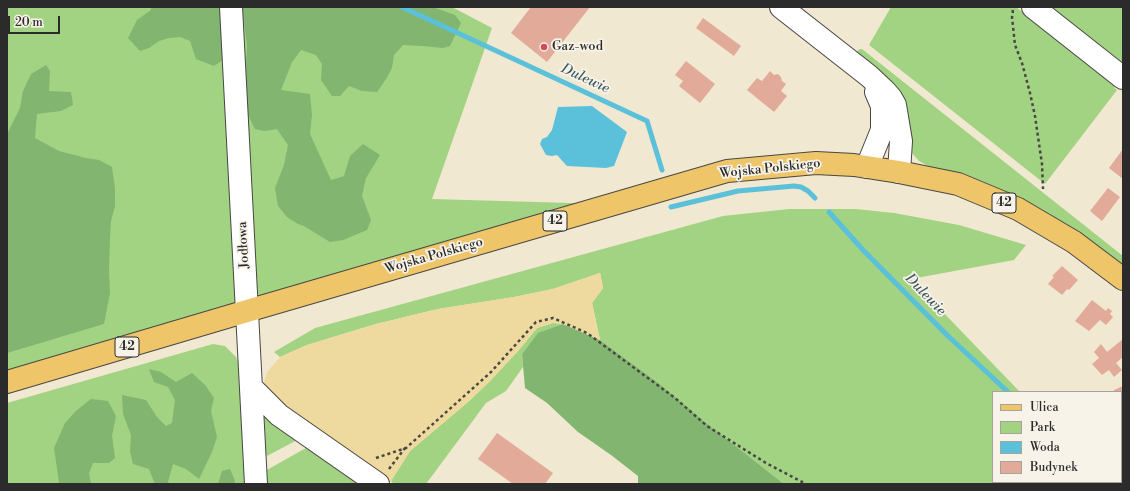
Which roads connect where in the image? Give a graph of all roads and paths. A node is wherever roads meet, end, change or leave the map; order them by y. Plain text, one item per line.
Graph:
1 (231, 7) edge
2 (781, 7) edge
3 (1013, 7) edge
4 (1033, 7) edge
5 (869, 76) junction
6 (1123, 78) edge
7 (867, 167) junction
8 (899, 172) junction
9 (1043, 189) dead end
10 (1123, 279) edge
11 (247, 311) junction
12 (7, 382) edge
13 (251, 387) junction
14 (406, 448) junction
15 (353, 466) junction
16 (256, 484) edge
17 (378, 484) edge
18 (806, 484) edge

1 - 11 street, Jodłowa
2 - 5 street
3 - 9 path
4 - 6 street
5 - 7 street
5 - 8 street
7 - 8 main road, Wojska Polskiego / 42
7 - 11 main road, Wojska Polskiego / 42
8 - 10 main road, Wojska Polskiego / 42
11 - 12 main road, Wojska Polskiego / 42
11 - 13 street, Jodłowa
13 - 15 street
13 - 16 street, Jodłowa
14 - 15 path
14 - 17 path
14 - 18 path
15 - 17 street

